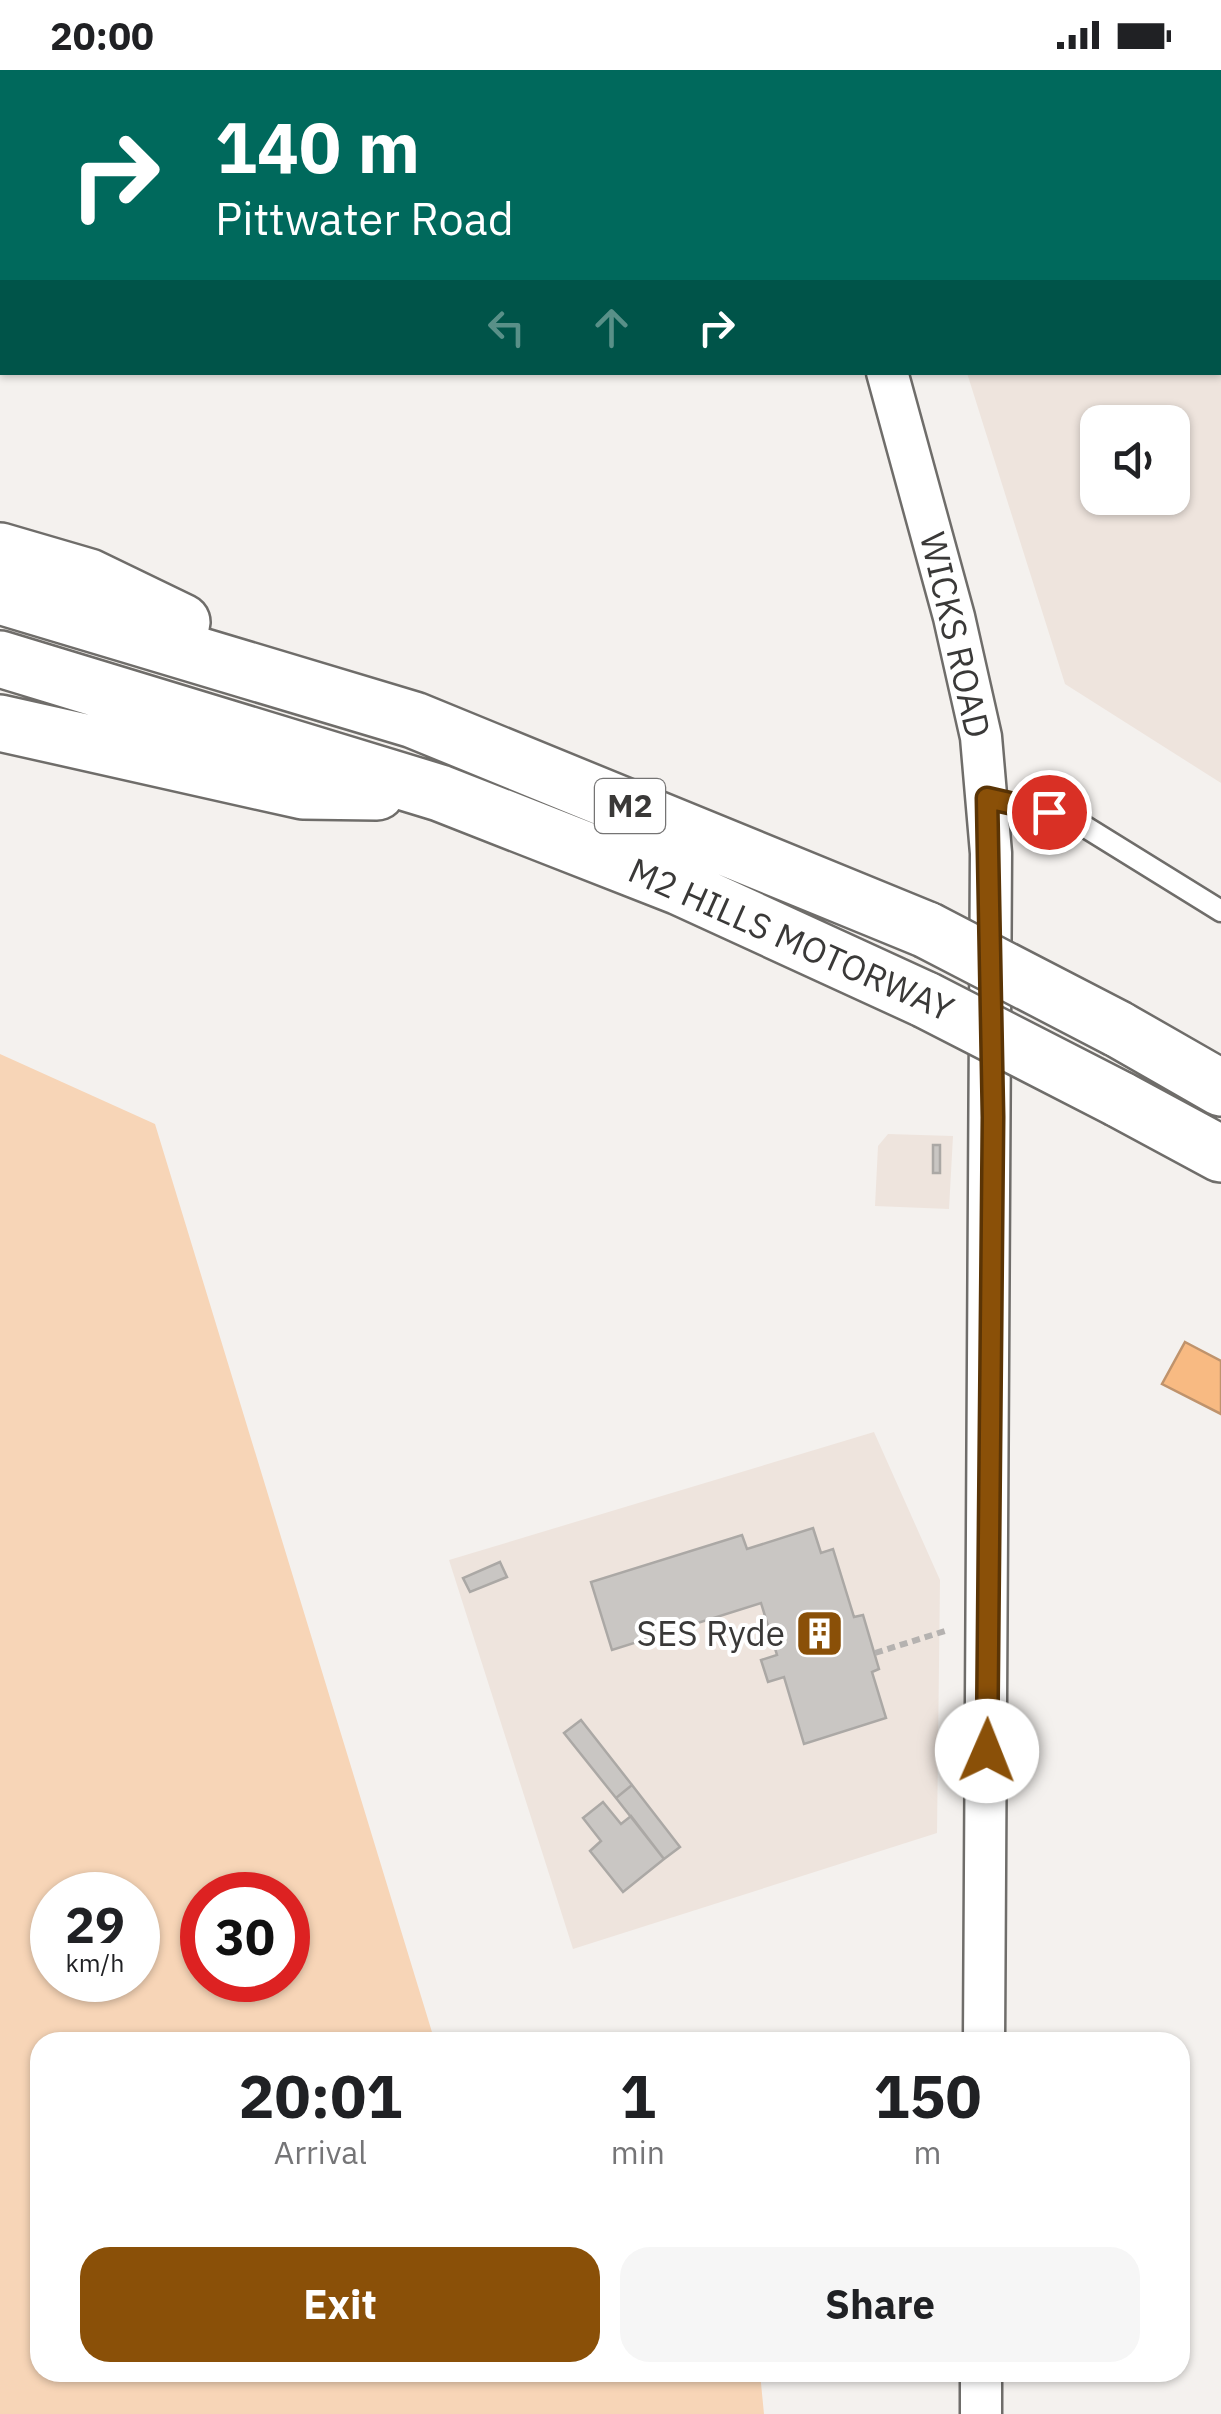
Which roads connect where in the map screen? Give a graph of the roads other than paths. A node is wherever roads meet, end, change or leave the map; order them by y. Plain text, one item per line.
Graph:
1 (888, 375) edge
2 (0, 551) edge
3 (0, 596) edge
4 (0, 659) edge
5 (329, 692) junction
6 (0, 722) edge
7 (440, 792) junction
8 (987, 798) junction
9 (1221, 912) edge
10 (1221, 1088) edge
11 (1221, 1154) edge
12 (984, 2032) edge
13 (981, 2382) edge
14 (981, 2414) edge

1 - 8 street, WICKS ROAD
2 - 5 highway
3 - 5 highway, M2 HILLS MOTORWAY / M2
4 - 7 highway, M2 HILLS MOTORWAY / M2
5 - 10 highway, M2 HILLS MOTORWAY / M2, bridge
6 - 7 highway
7 - 11 highway, M2 HILLS MOTORWAY / M2, bridge
8 - 9 lane
8 - 12 street, WICKS ROAD
13 - 14 street

